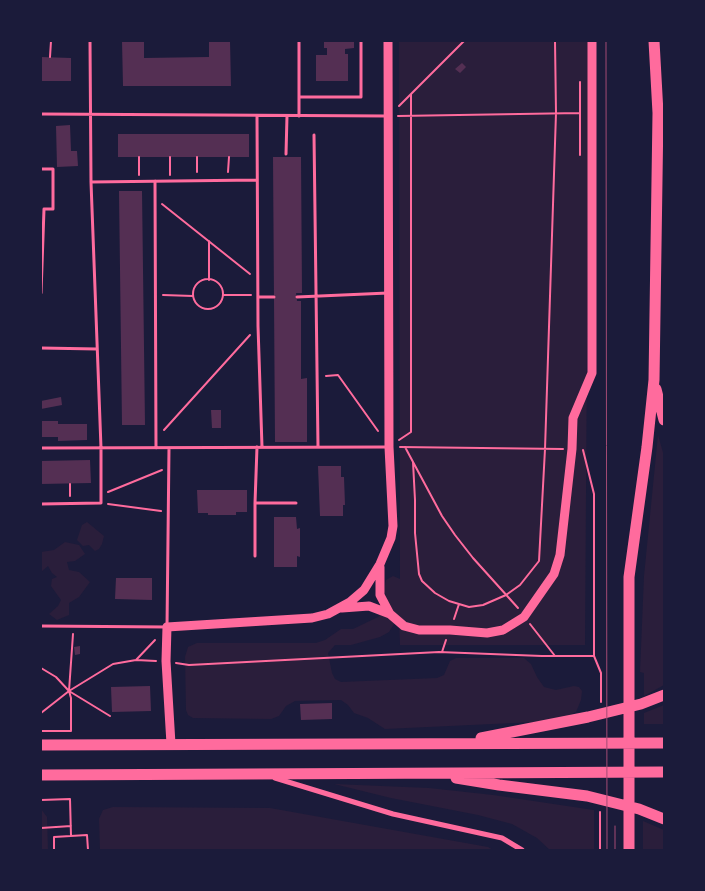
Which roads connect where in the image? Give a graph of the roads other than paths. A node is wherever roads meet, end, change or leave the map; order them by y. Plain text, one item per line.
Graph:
1 (90, 41) edge
2 (299, 41) edge
3 (361, 41) edge
4 (388, 41) edge
5 (592, 41) edge
6 (654, 41) edge
7 (299, 97) junction
8 (41, 114) edge
9 (90, 115) junction
10 (257, 116) junction
11 (287, 116) junction
12 (299, 116) junction
13 (388, 116) junction
14 (314, 135) dead end
15 (286, 154) dead end
16 (41, 169) edge
17 (257, 180) junction
18 (91, 182) junction
19 (155, 182) junction
20 (664, 244) edge
21 (657, 257) junction
22 (41, 293) edge
23 (389, 293) junction
24 (317, 296) junction
25 (258, 297) junction
26 (274, 297) dead end
27 (296, 297) dead end
28 (41, 348) edge
29 (97, 349) junction
30 (654, 380) junction
31 (664, 420) edge
32 (262, 447) junction
33 (318, 447) junction
34 (389, 447) junction
35 (41, 448) edge
36 (101, 448) junction
37 (156, 448) junction
38 (168, 448) junction
39 (257, 448) junction
40 (255, 503) junction
41 (41, 504) edge
42 (296, 504) dead end
43 (255, 556) dead end
44 (380, 564) junction
45 (340, 608) junction
46 (390, 614) junction
47 (41, 626) edge
48 (167, 627) junction
49 (664, 695) edge
50 (455, 743) junction
51 (664, 743) edge
52 (171, 744) junction
53 (41, 746) edge
54 (422, 772) junction
55 (664, 772) edge
56 (261, 773) junction
57 (41, 775) edge
58 (664, 819) edge
59 (629, 849) edge
60 (522, 850) edge

1 - 9 lane
2 - 7 lane
3 - 7 lane
4 - 13 street
5 - 46 street
6 - 21 main road
7 - 12 lane
8 - 9 lane
9 - 10 lane
9 - 18 lane
10 - 11 lane
10 - 17 lane
11 - 12 lane
11 - 15 lane
12 - 13 lane
13 - 23 street
14 - 24 lane
16 - 22 lane
17 - 19 lane
17 - 25 lane
18 - 19 lane
18 - 29 lane
19 - 37 lane
20 - 21 main road
21 - 30 main road
23 - 24 lane
23 - 34 street
24 - 27 lane
24 - 33 lane
25 - 26 lane
25 - 32 lane
28 - 29 lane
29 - 36 lane
30 - 31 main road
30 - 59 main road
32 - 33 lane
32 - 39 lane
33 - 34 lane
34 - 44 street
35 - 36 lane
36 - 37 lane
36 - 41 lane
37 - 38 lane
38 - 39 lane
38 - 48 lane
39 - 40 lane
40 - 42 lane
40 - 43 lane
44 - 45 street
44 - 46 street
45 - 46 street
45 - 48 street
47 - 48 lane
48 - 52 street
49 - 50 main road
50 - 51 main road
50 - 52 main road
52 - 53 main road
54 - 55 main road
54 - 56 main road
54 - 58 main road
56 - 57 main road
56 - 60 street

